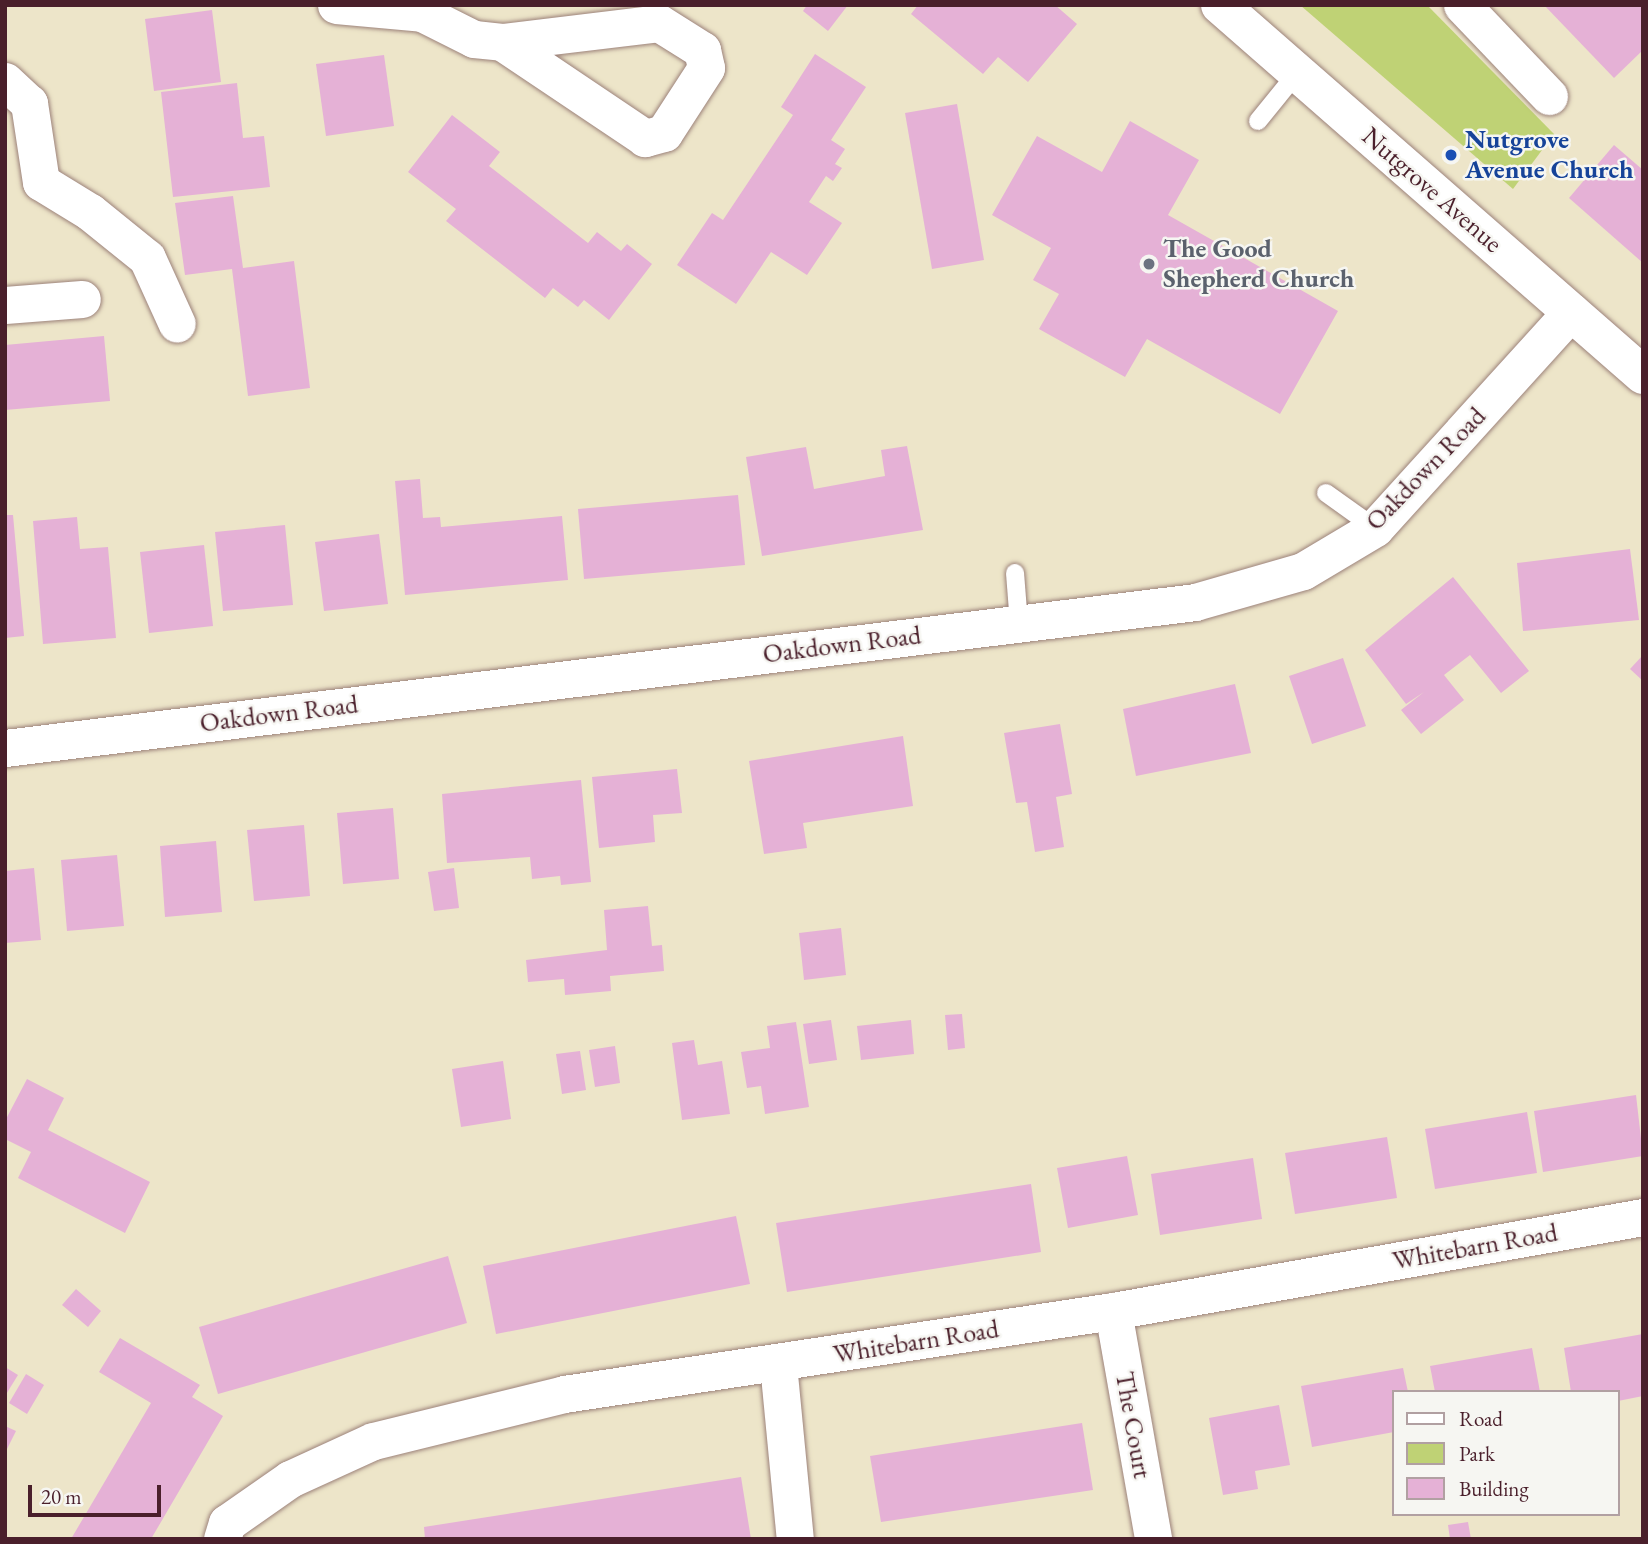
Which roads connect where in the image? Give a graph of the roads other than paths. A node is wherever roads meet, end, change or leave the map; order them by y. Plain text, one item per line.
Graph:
1 (336, 5) edge
2 (1220, 5) edge
3 (1462, 5) edge
4 (502, 42) junction
5 (1297, 73) junction
6 (5, 81) edge
7 (1549, 96) dead end
8 (1258, 121) dead end
9 (82, 299) dead end
10 (5, 305) edge
11 (1571, 312) junction
12 (177, 324) dead end
13 (1643, 375) edge
14 (1326, 493) dead end
15 (1375, 528) junction
16 (1015, 573) dead end
17 (1019, 624) junction
18 (5, 748) edge
19 (1643, 1217) edge
20 (1113, 1311) junction
21 (778, 1364) junction
22 (222, 1539) edge
23 (795, 1539) edge
24 (1153, 1539) edge

1 - 4 street
2 - 5 main road, Nutgrove Avenue
3 - 7 street
4 - 4 street
5 - 8 lane
5 - 11 main road, Nutgrove Avenue
6 - 12 street
9 - 10 street
11 - 13 main road, Nutgrove Avenue
11 - 15 street, Oakdown Road
14 - 15 lane
15 - 17 street, Oakdown Road
16 - 17 lane
17 - 18 street, Oakdown Road
19 - 20 street, Whitebarn Road
20 - 21 street, Whitebarn Road
20 - 24 street, The Court
21 - 22 street, Whitebarn Road
21 - 23 street

